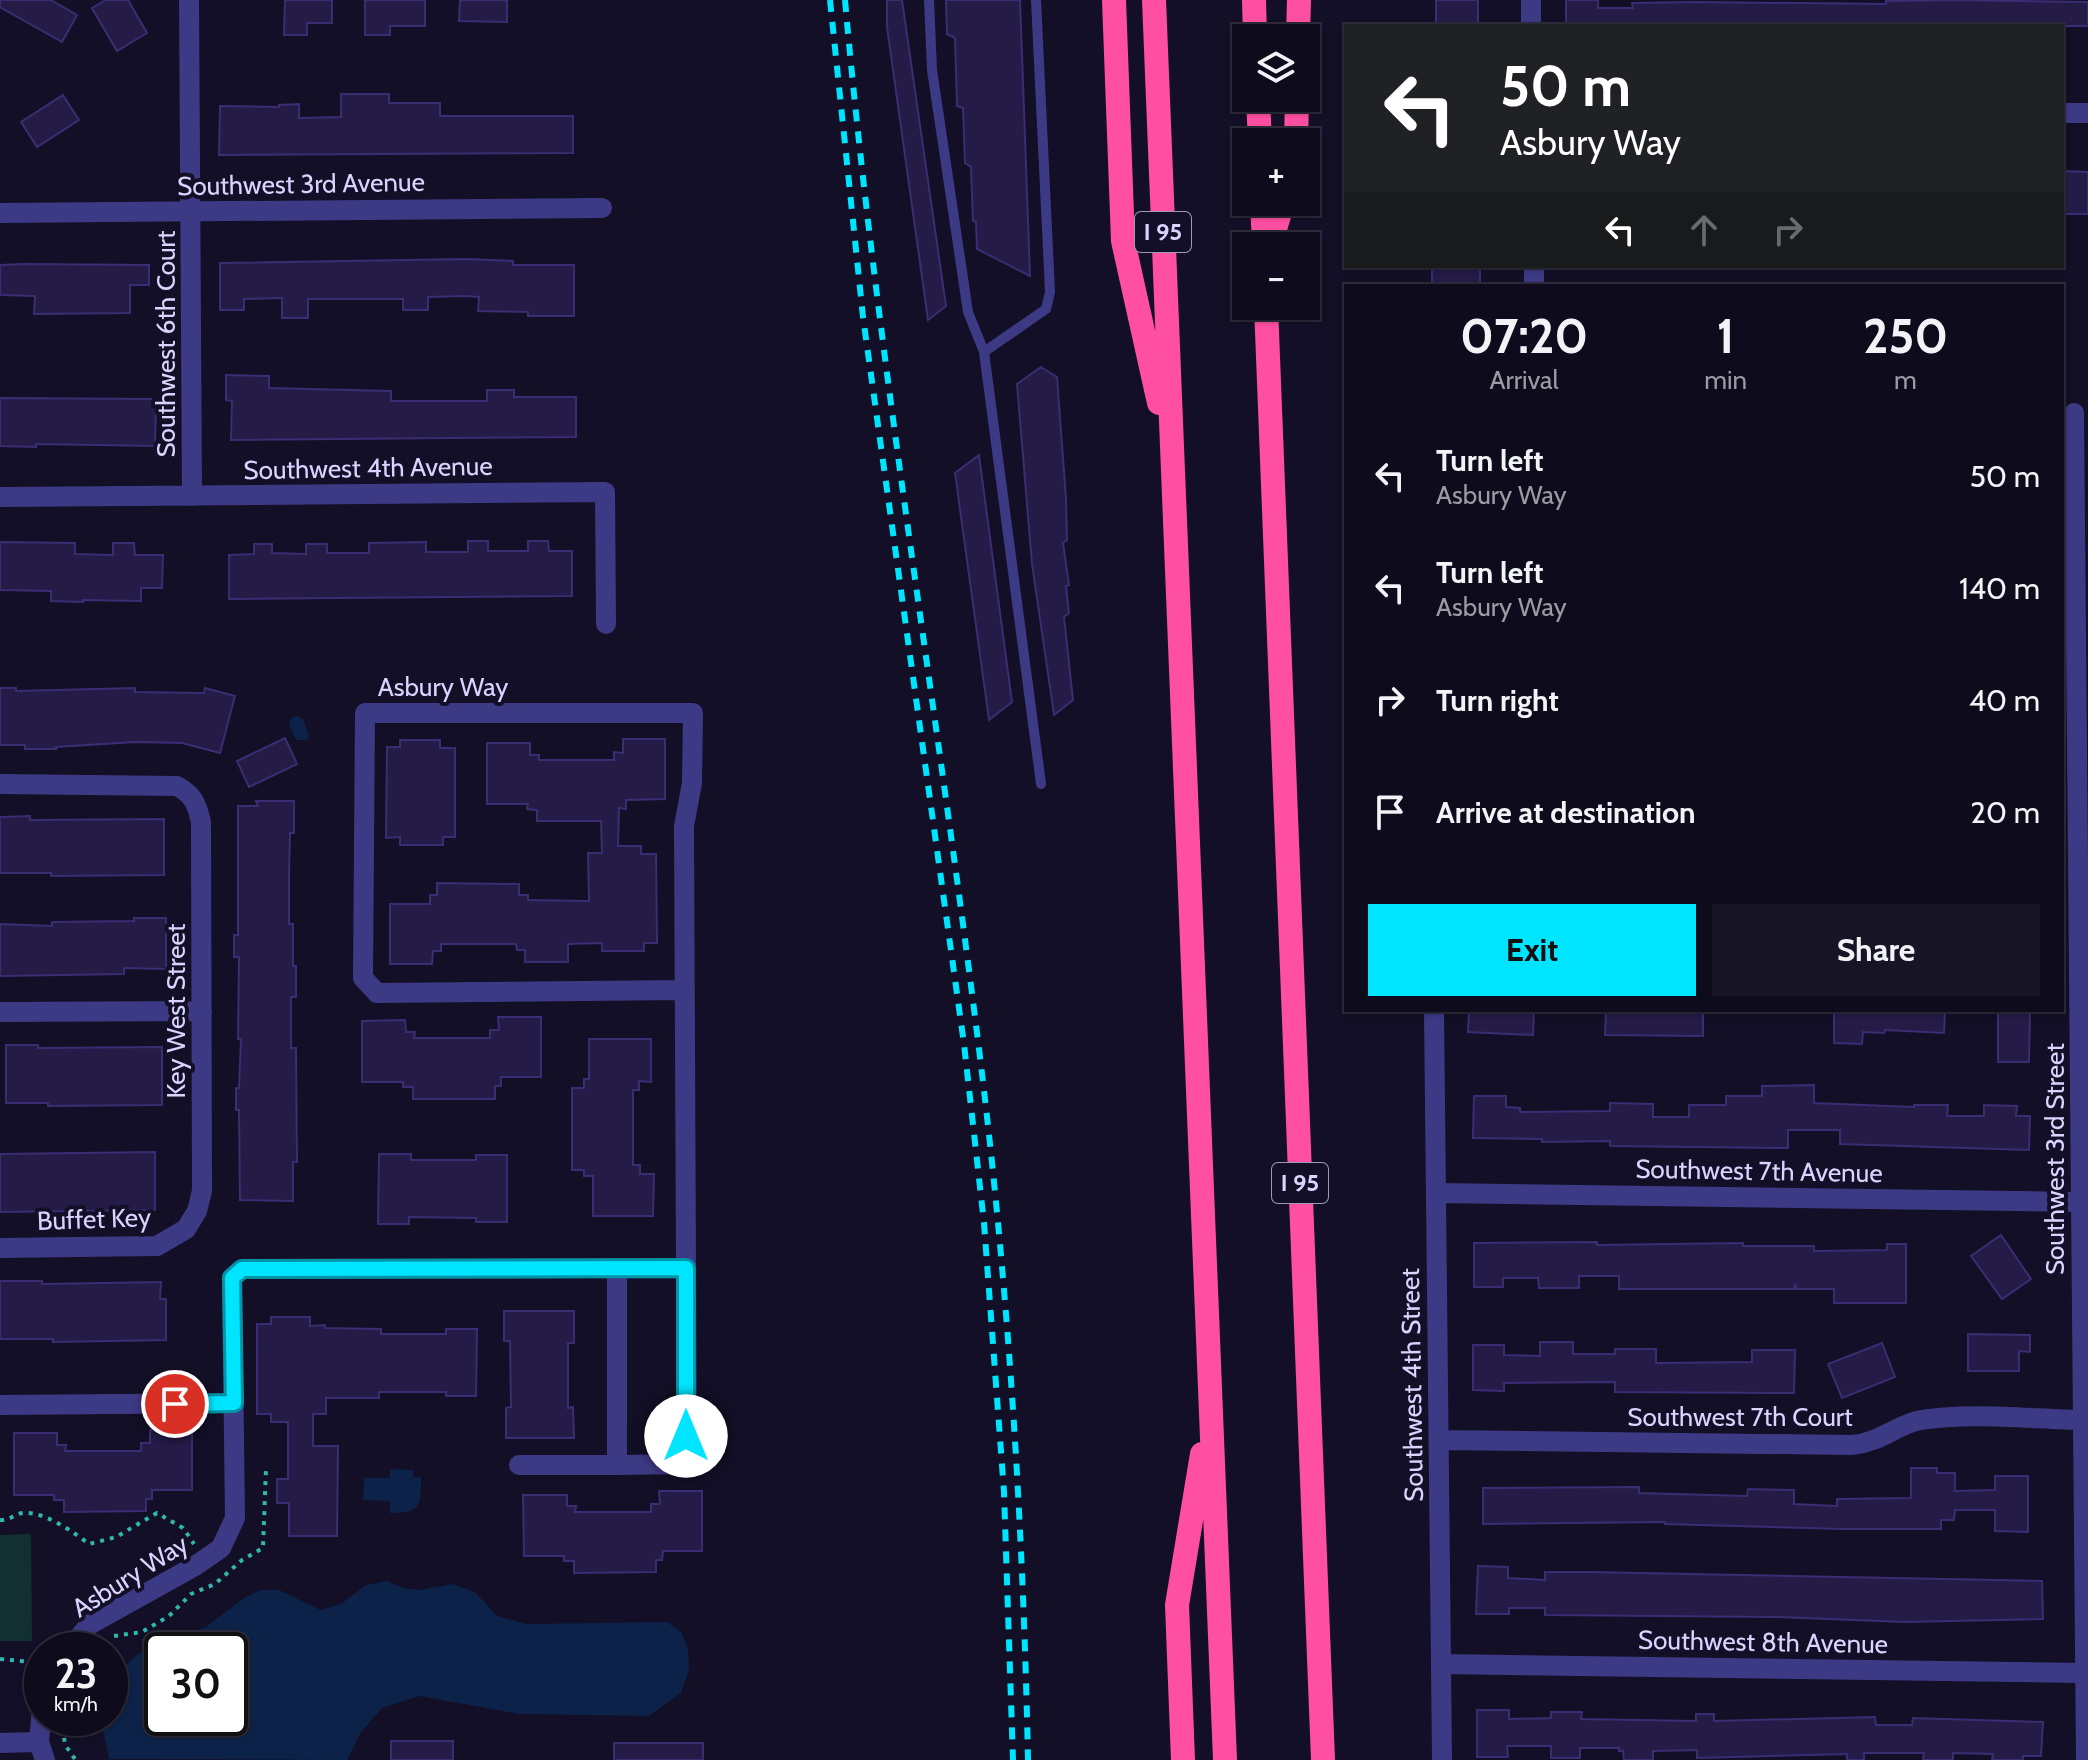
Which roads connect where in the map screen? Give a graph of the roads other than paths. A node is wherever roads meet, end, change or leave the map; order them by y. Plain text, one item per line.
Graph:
1 (189, 0) edge
2 (929, 0) edge
3 (1036, 0) edge
4 (1114, 0) edge
5 (1154, 0) edge
6 (1254, 0) edge
7 (1299, 0) edge
8 (1531, 0) edge
9 (1255, 24) edge
10 (1298, 24) edge
11 (1531, 24) edge
12 (2064, 113) edge
13 (2088, 113) edge
14 (602, 208) dead end
15 (191, 212) junction
16 (0, 213) edge
17 (1267, 320) edge
18 (984, 352) junction
19 (2075, 413) edge
20 (1173, 464) junction
21 (192, 496) junction
22 (0, 497) edge
23 (606, 624) dead end
24 (2082, 642) edge
25 (2069, 677) edge
26 (0, 784) edge
27 (1041, 784) dead end
28 (2083, 864) edge
29 (2070, 942) edge
30 (684, 990) junction
31 (202, 1011) junction
32 (0, 1012) edge
33 (1434, 1012) edge
34 (2084, 1088) edge
35 (1436, 1193) junction
36 (2081, 1202) junction
37 (186, 1229) joint
38 (0, 1248) edge
39 (686, 1268) junction
40 (617, 1269) junction
41 (2085, 1368) edge
42 (1210, 1400) junction
43 (234, 1403) junction
44 (0, 1405) edge
45 (2083, 1420) junction
46 (1439, 1440) junction
47 (519, 1465) dead end
48 (617, 1465) junction
49 (83, 1632) edge
50 (2086, 1660) edge
51 (1441, 1664) junction
52 (0, 1743) edge
53 (42, 1751) edge
54 (1183, 1760) edge
55 (1225, 1760) edge
56 (1323, 1760) edge
57 (1442, 1760) edge
58 (2086, 1760) edge

1 - 15 street, Southwest 6th Court
2 - 18 lane
3 - 18 lane
4 - 20 highway
5 - 20 highway, I 95
6 - 9 highway
7 - 10 highway
8 - 11 street
12 - 13 street
14 - 15 street, Southwest 3rd Avenue
15 - 16 street, Southwest 3rd Avenue
15 - 21 street, Southwest 6th Court
17 - 56 highway, I 95
18 - 27 lane
19 - 24 street, Southwest 3rd Street
20 - 42 highway, I 95
21 - 22 street, Southwest 4th Avenue
21 - 23 street, Southwest 4th Avenue
24 - 25 street, Southwest 3rd Street
25 - 28 street, Southwest 3rd Street
26 - 31 street, Key West Street
28 - 29 street, Southwest 3rd Street
29 - 34 street, Southwest 3rd Street
30 - 30 street, Asbury Way
30 - 39 street, Asbury Way
31 - 32 street
31 - 37 street, Key West Street
33 - 35 street, Southwest 4th Street
34 - 36 street, Southwest 3rd Street
35 - 36 street, Southwest 7th Avenue
35 - 46 street, Southwest 4th Street
36 - 41 street, Southwest 3rd Street
37 - 38 street, Buffet Key
39 - 40 street, Asbury Way
39 - 48 street
40 - 43 street, Asbury Way
40 - 48 street
41 - 45 street, Southwest 3rd Street
42 - 54 highway
42 - 55 highway, I 95
43 - 44 street
43 - 49 street, Asbury Way
45 - 46 street, Southwest 7th Court
45 - 50 street, Southwest 3rd Street
46 - 51 street, Southwest 4th Street
47 - 48 street
50 - 51 street, Southwest 8th Avenue
50 - 58 street, Southwest 3rd Street
51 - 57 street, Southwest 4th Street
52 - 53 street

